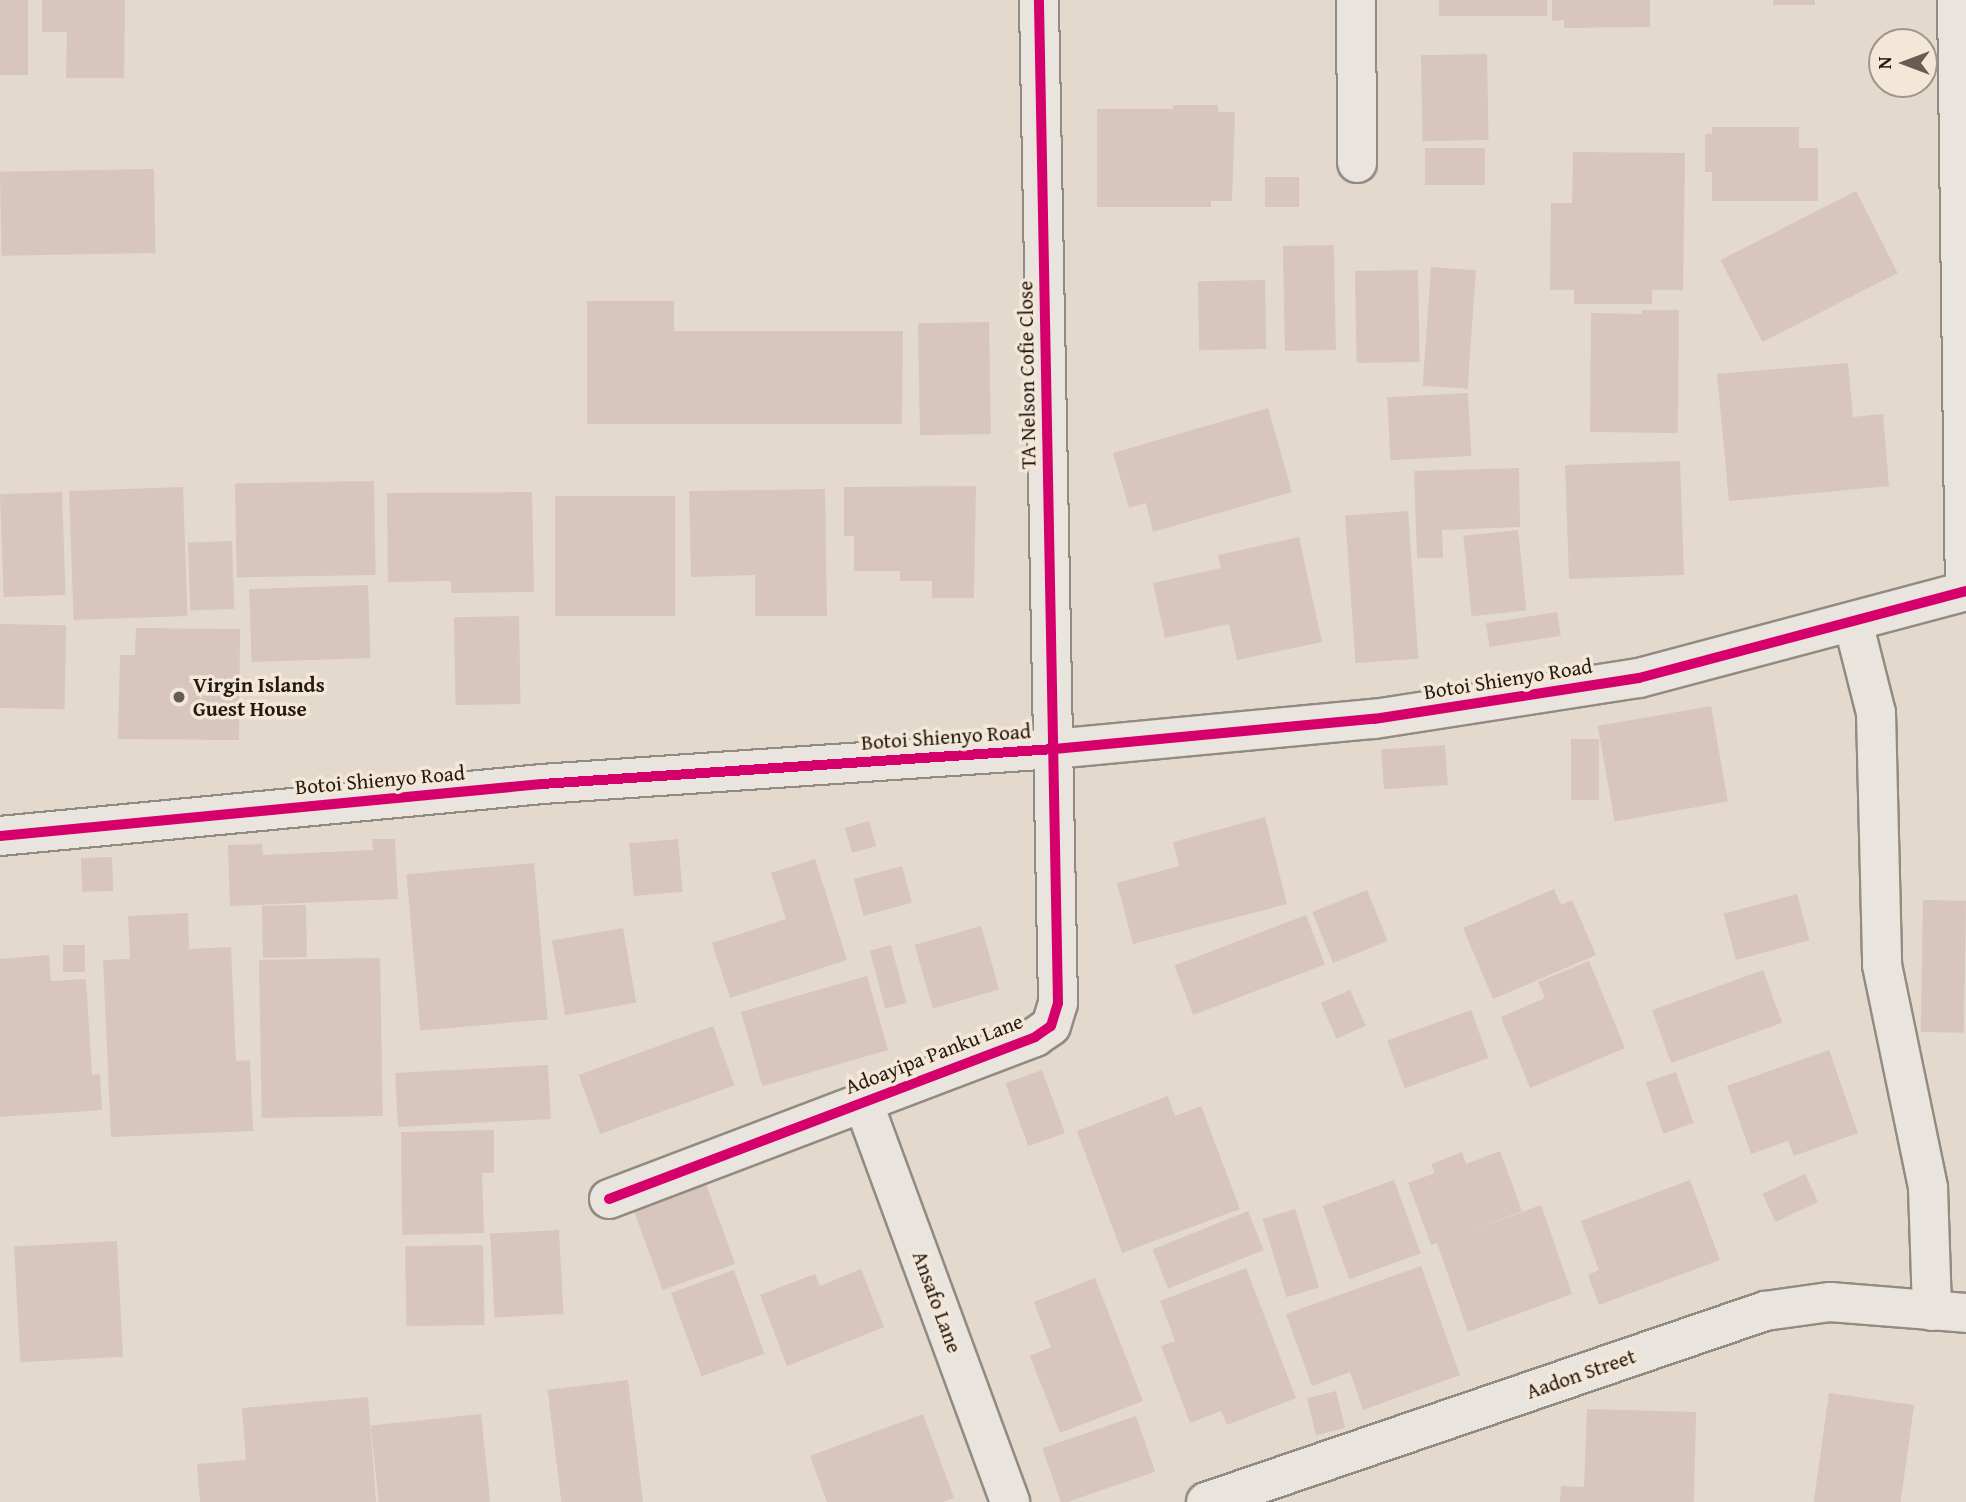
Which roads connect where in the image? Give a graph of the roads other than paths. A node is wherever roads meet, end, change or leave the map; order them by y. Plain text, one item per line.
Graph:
1 (1039, 0) edge
2 (1356, 0) edge
3 (1957, 0) edge
4 (1357, 163) dead end
5 (1965, 591) edge
6 (1853, 622) junction
7 (1054, 749) junction
8 (0, 836) edge
9 (863, 1102) junction
10 (610, 1199) dead end
11 (1949, 1312) edge
12 (1212, 1501) edge
13 (1010, 1502) edge

1 - 7 street, TA Nelson Cofie Close
2 - 4 street
3 - 5 street
5 - 6 street, Botoi Shienyo Road
6 - 7 street, Botoi Shienyo Road
6 - 11 street
7 - 8 street, Botoi Shienyo Road
7 - 9 street, Adoayipa Panku Lane
9 - 10 street, Adoayipa Panku Lane
9 - 13 street, Ansafo Lane
11 - 12 street, Aadon Street

